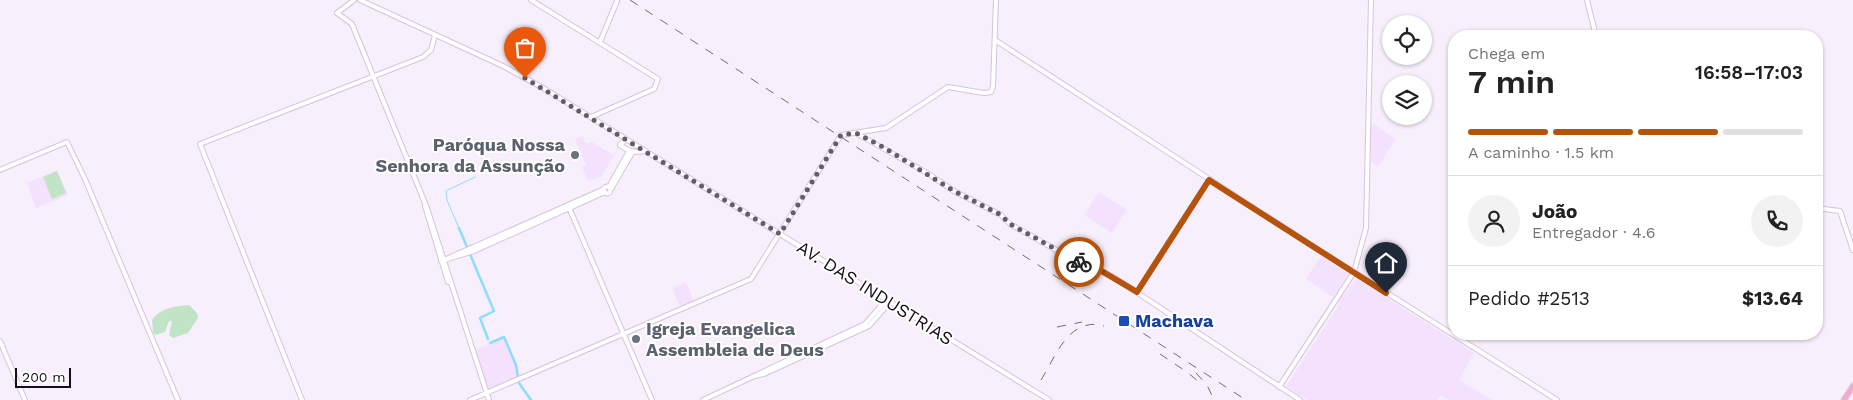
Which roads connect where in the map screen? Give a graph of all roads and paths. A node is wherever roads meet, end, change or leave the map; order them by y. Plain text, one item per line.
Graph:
1 (354, 0) edge
2 (360, 0) edge
3 (531, 0) edge
4 (996, 0) edge
5 (1371, 0) edge
6 (1588, 0) edge
7 (617, 1) dead end
8 (1595, 30) edge
9 (435, 34) junction
10 (994, 40) junction
11 (600, 42) junction
12 (373, 75) junction
13 (591, 118) junction
14 (856, 133) junction
15 (626, 139) junction
16 (645, 151) junction
17 (630, 152) junction
18 (0, 170) edge
19 (1209, 180) junction
20 (568, 206) junction
21 (1823, 209) edge
22 (780, 234) junction
23 (1853, 250) edge
24 (443, 261) junction
25 (1354, 272) junction
26 (1137, 292) junction
27 (888, 301) junction
28 (1448, 331) edge
29 (624, 334) junction
30 (1462, 340) edge
31 (0, 341) edge
32 (1853, 386) edge
33 (1279, 387) junction
34 (487, 393) junction
35 (25, 400) edge
36 (178, 400) edge
37 (302, 400) edge
38 (470, 400) edge
39 (489, 400) edge
40 (652, 400) edge
41 (703, 400) edge
42 (1049, 400) edge
43 (1300, 400) edge
44 (1557, 400) edge
45 (1844, 400) edge

1 - 12 street
2 - 9 street, AV. DAS INDUSTRIAS
3 - 11 street
4 - 10 street
5 - 25 street
6 - 8 street
7 - 11 street
9 - 12 street
9 - 13 street, AV. DAS INDUSTRIAS
10 - 14 street
10 - 19 street
11 - 13 street
12 - 24 street
12 - 37 street
13 - 15 street, AV. DAS INDUSTRIAS
14 - 22 street
14 - 26 street
15 - 16 street, AV. DAS INDUSTRIAS
15 - 17 street
16 - 17 street
16 - 22 street, AV. DAS INDUSTRIAS
17 - 20 street
18 - 36 street
19 - 25 street
19 - 26 street
20 - 24 street
20 - 29 street
21 - 23 street
22 - 27 street, AV. DAS INDUSTRIAS
22 - 29 street
24 - 34 street
25 - 28 street
25 - 33 street
26 - 33 street
27 - 41 street
27 - 42 street, AV. DAS INDUSTRIAS
29 - 34 street
29 - 40 street
30 - 44 street
31 - 35 street
32 - 45 main road
33 - 43 street
34 - 38 street
34 - 39 street

